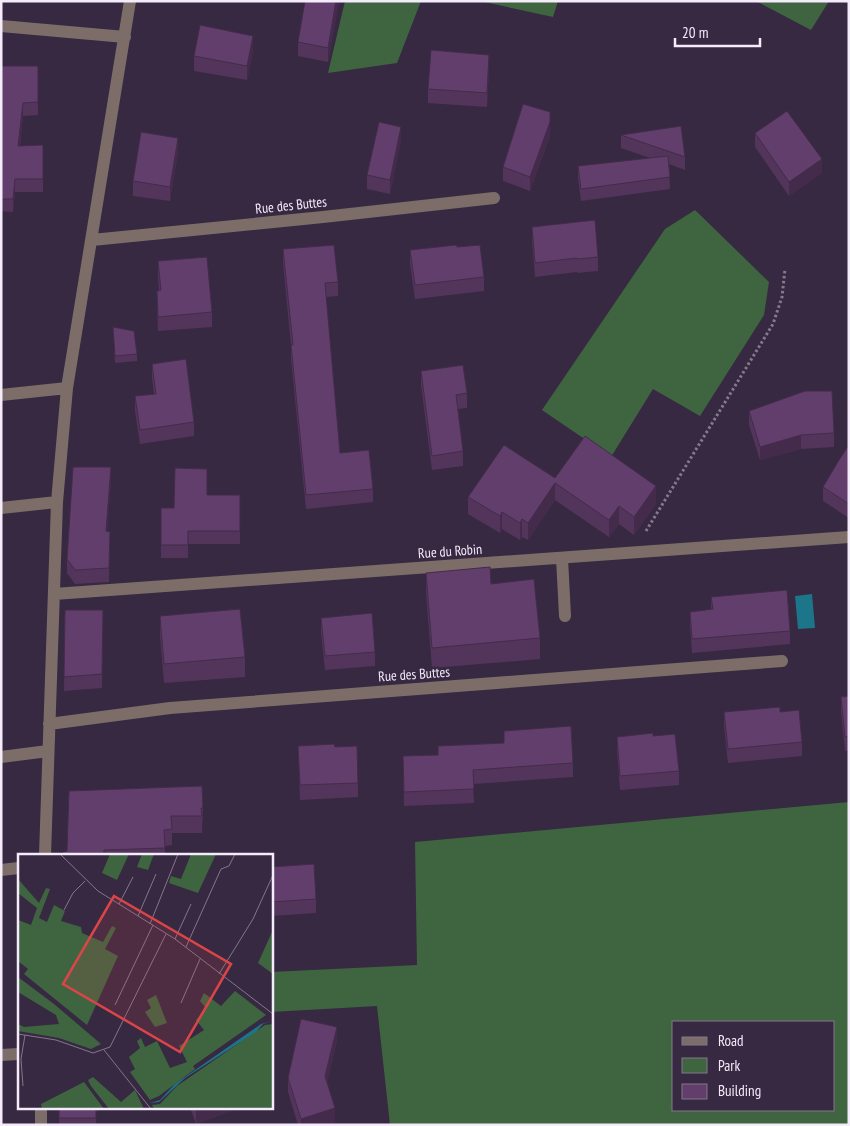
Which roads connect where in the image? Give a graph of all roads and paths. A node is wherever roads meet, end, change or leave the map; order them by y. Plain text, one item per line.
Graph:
1 (130, 1) edge
2 (1, 26) edge
3 (125, 37) junction
4 (494, 198) dead end
5 (92, 240) junction
6 (785, 269) dead end
7 (67, 388) junction
8 (1, 395) edge
9 (57, 502) junction
10 (1, 508) edge
11 (849, 537) edge
12 (633, 553) junction
13 (562, 558) junction
14 (54, 594) junction
15 (565, 616) dead end
16 (782, 661) dead end
17 (49, 724) junction
18 (48, 751) junction
19 (1, 757) edge
20 (45, 854) edge
21 (18, 868) edge
22 (1, 870) edge
23 (18, 1054) edge
24 (1, 1055) edge
25 (41, 1108) edge
26 (41, 1125) edge

1 - 3 street
2 - 3 street
3 - 5 street
4 - 5 street, Rue des Buttes
5 - 7 street
6 - 12 path
7 - 8 street
7 - 9 street
9 - 10 street
9 - 14 street
11 - 12 street, Rue du Robin
12 - 13 street, Rue du Robin
13 - 14 street, Rue du Robin
13 - 15 street
14 - 17 street
16 - 17 street, Rue des Buttes
17 - 18 street
18 - 19 street
18 - 20 street
21 - 22 street
23 - 24 street
25 - 26 street

